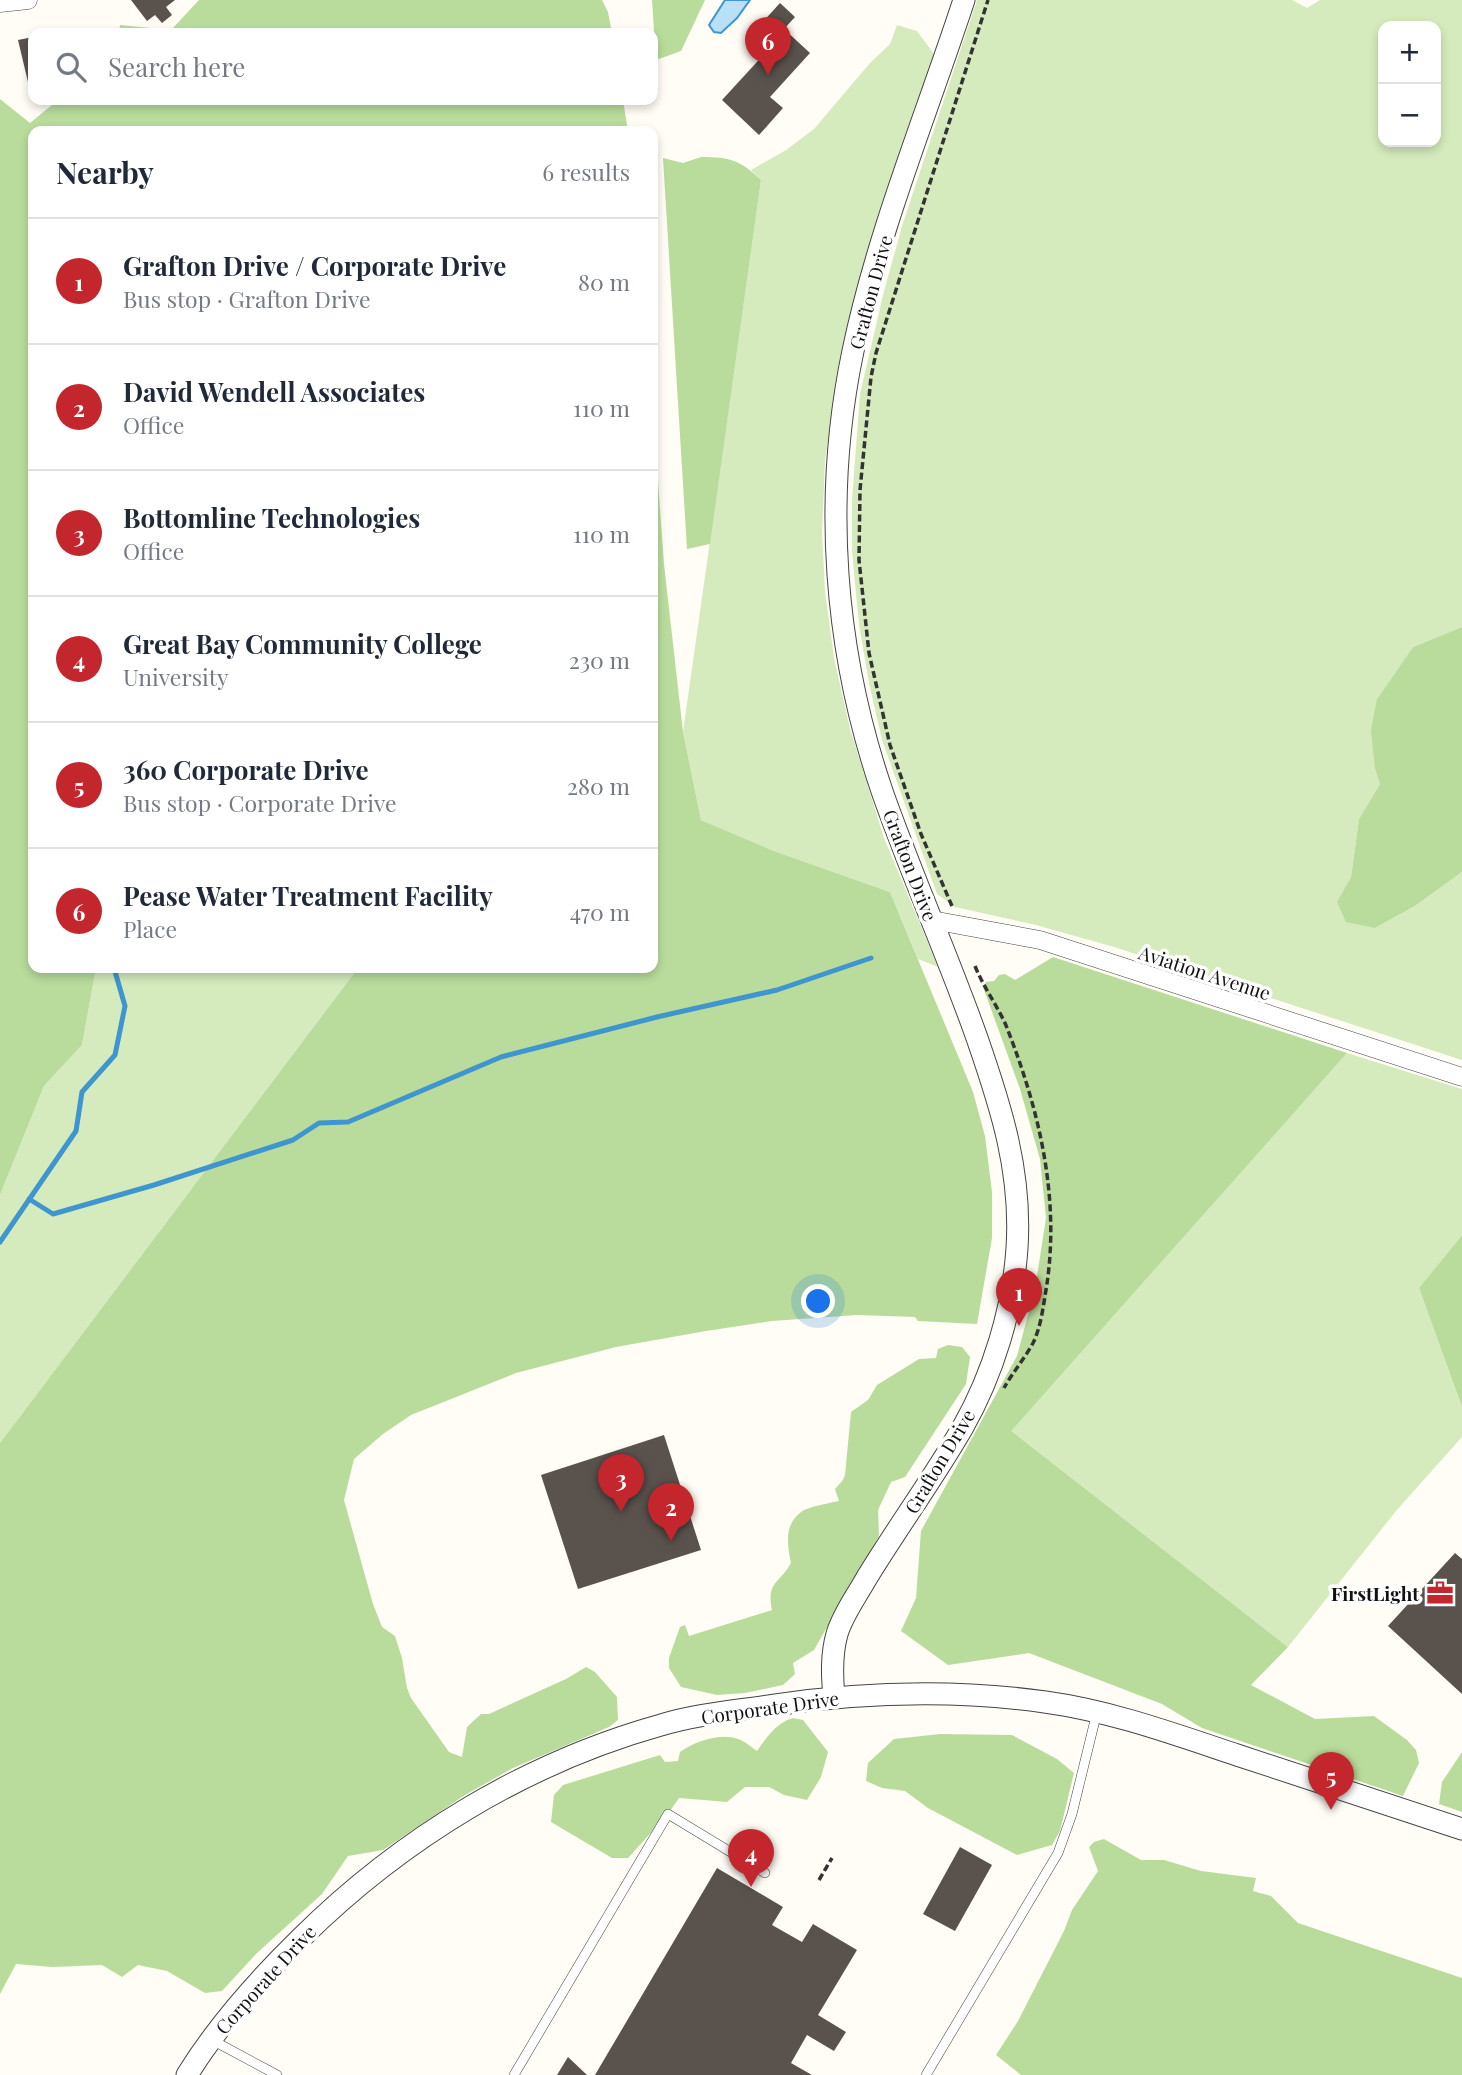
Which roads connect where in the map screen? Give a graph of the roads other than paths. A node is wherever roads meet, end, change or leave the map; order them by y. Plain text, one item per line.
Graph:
1 (28, 0) edge
2 (964, 0) edge
3 (0, 3) edge
4 (932, 920) junction
5 (1462, 1077) edge
6 (834, 1697) junction
7 (1097, 1712) junction
8 (1462, 1829) edge
9 (765, 1872) dead end
10 (211, 2039) junction
11 (187, 2075) edge
12 (276, 2075) edge
13 (514, 2075) edge
14 (926, 2075) edge

1 - 3 street
2 - 4 street, Grafton Drive
4 - 5 street, Aviation Avenue
4 - 6 street, Grafton Drive
6 - 7 street, Corporate Drive
6 - 10 street, Corporate Drive
7 - 8 street, Corporate Drive
7 - 14 lane
9 - 13 lane
10 - 11 street, Corporate Drive
10 - 12 lane

